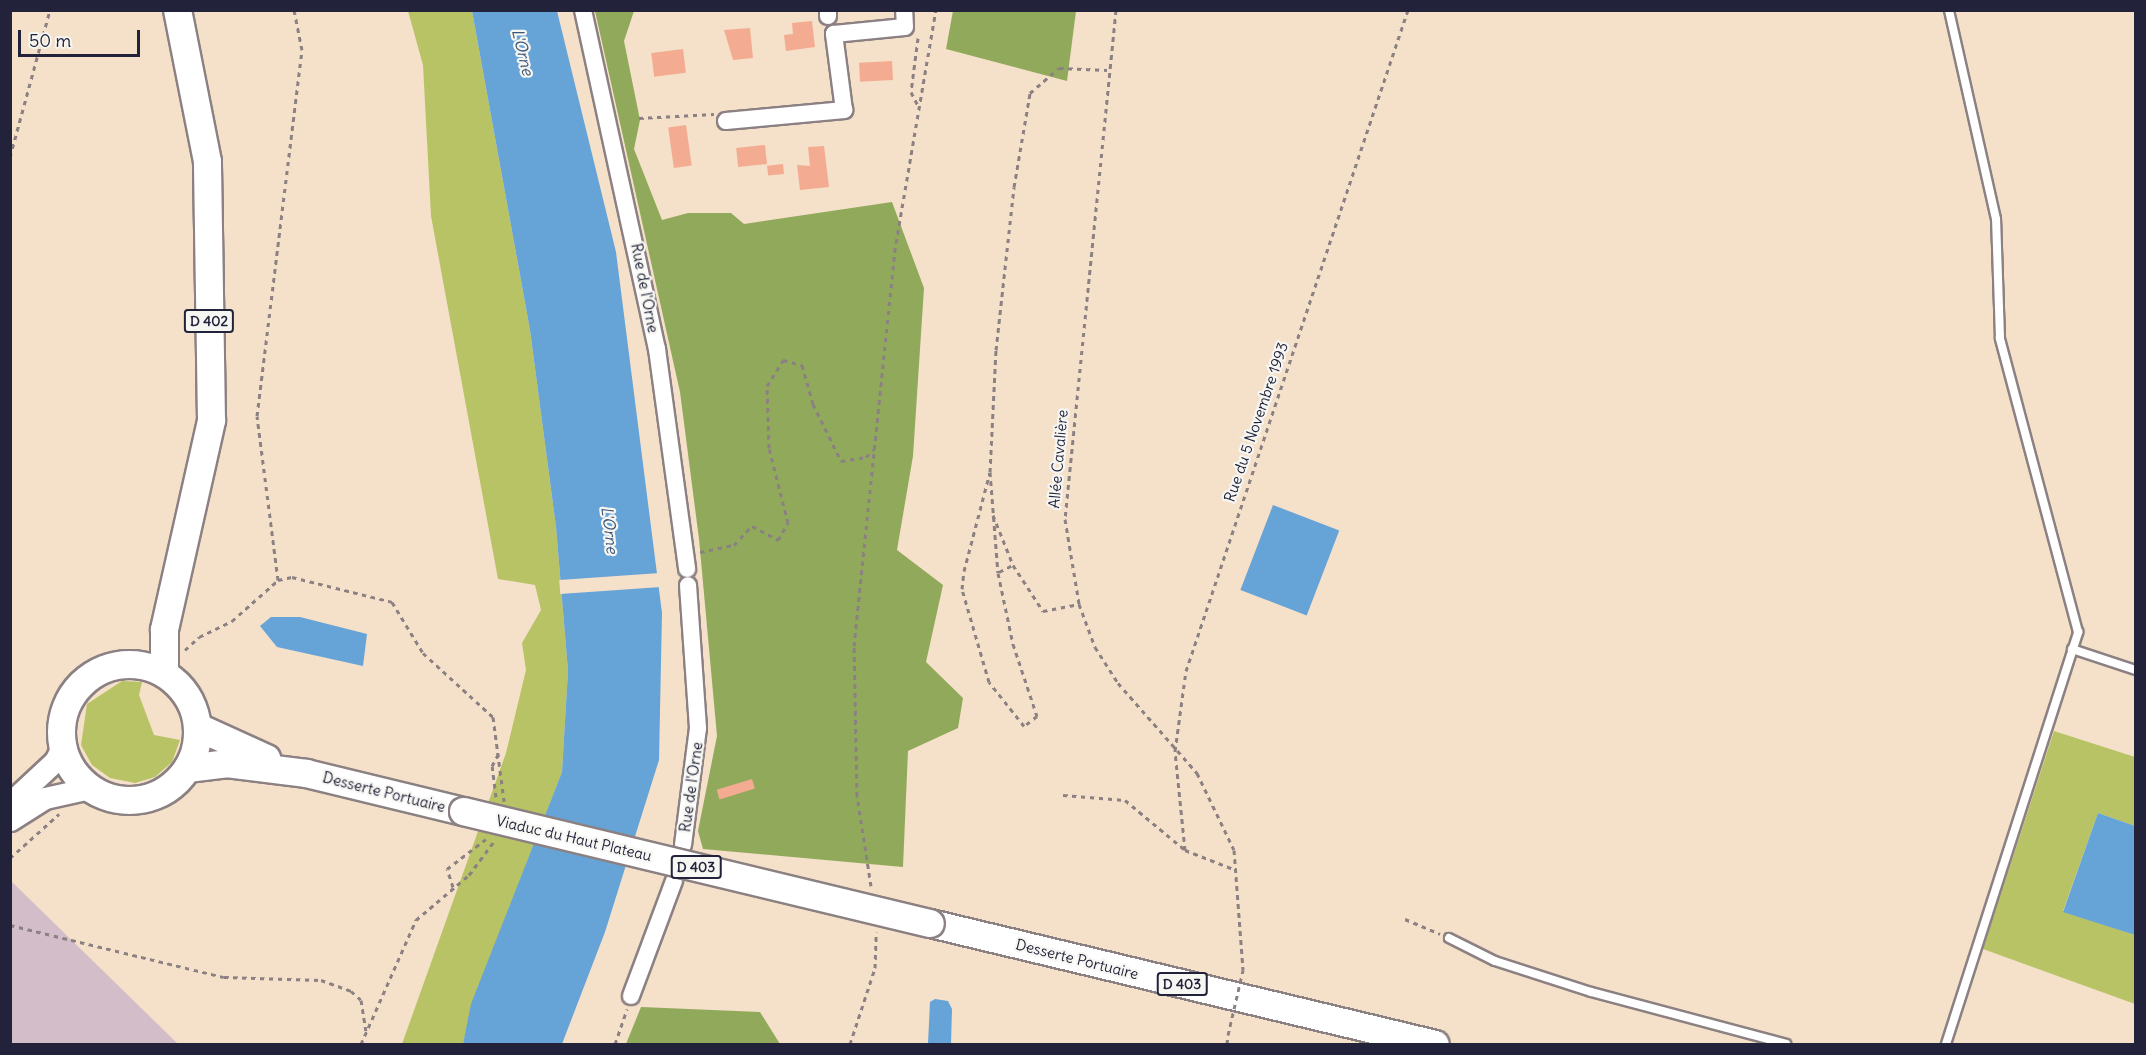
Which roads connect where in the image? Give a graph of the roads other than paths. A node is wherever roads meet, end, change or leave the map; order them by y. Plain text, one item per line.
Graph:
1 (177, 10) edge
2 (583, 10) edge
3 (1949, 10) edge
4 (904, 19) edge
5 (726, 121) road end
6 (164, 629) junction
7 (2072, 649) junction
8 (131, 664) junction
9 (2136, 670) edge
10 (165, 673) junction
11 (198, 727) junction
12 (62, 747) junction
13 (187, 768) junction
14 (306, 773) junction
15 (90, 788) junction
16 (10, 803) edge
17 (463, 811) joint
18 (10, 820) edge
19 (683, 845) dead end
20 (674, 880) dead end
21 (930, 923) joint
22 (1449, 938) road end
23 (631, 996) road end
24 (1435, 1044) edge
25 (1786, 1044) edge
26 (1946, 1044) edge

1 - 6 main road, D 402
2 - 19 street, Rue de l'Orne
3 - 7 lane
4 - 5 street
6 - 8 main road
6 - 10 main road, D 402
7 - 9 lane
7 - 26 lane
8 - 10 main road
8 - 12 main road
10 - 11 main road
11 - 13 main road
11 - 14 main road, Desserte Portuaire / D 403
12 - 15 main road
12 - 16 street
13 - 14 main road, Desserte Portuaire / D 403
13 - 15 main road
14 - 17 main road, Desserte Portuaire / D 403
15 - 18 street
17 - 21 main road, Viaduc du Haut Plateau / D 403, bridge
20 - 23 street
21 - 24 main road, Desserte Portuaire / D 403
22 - 25 lane

